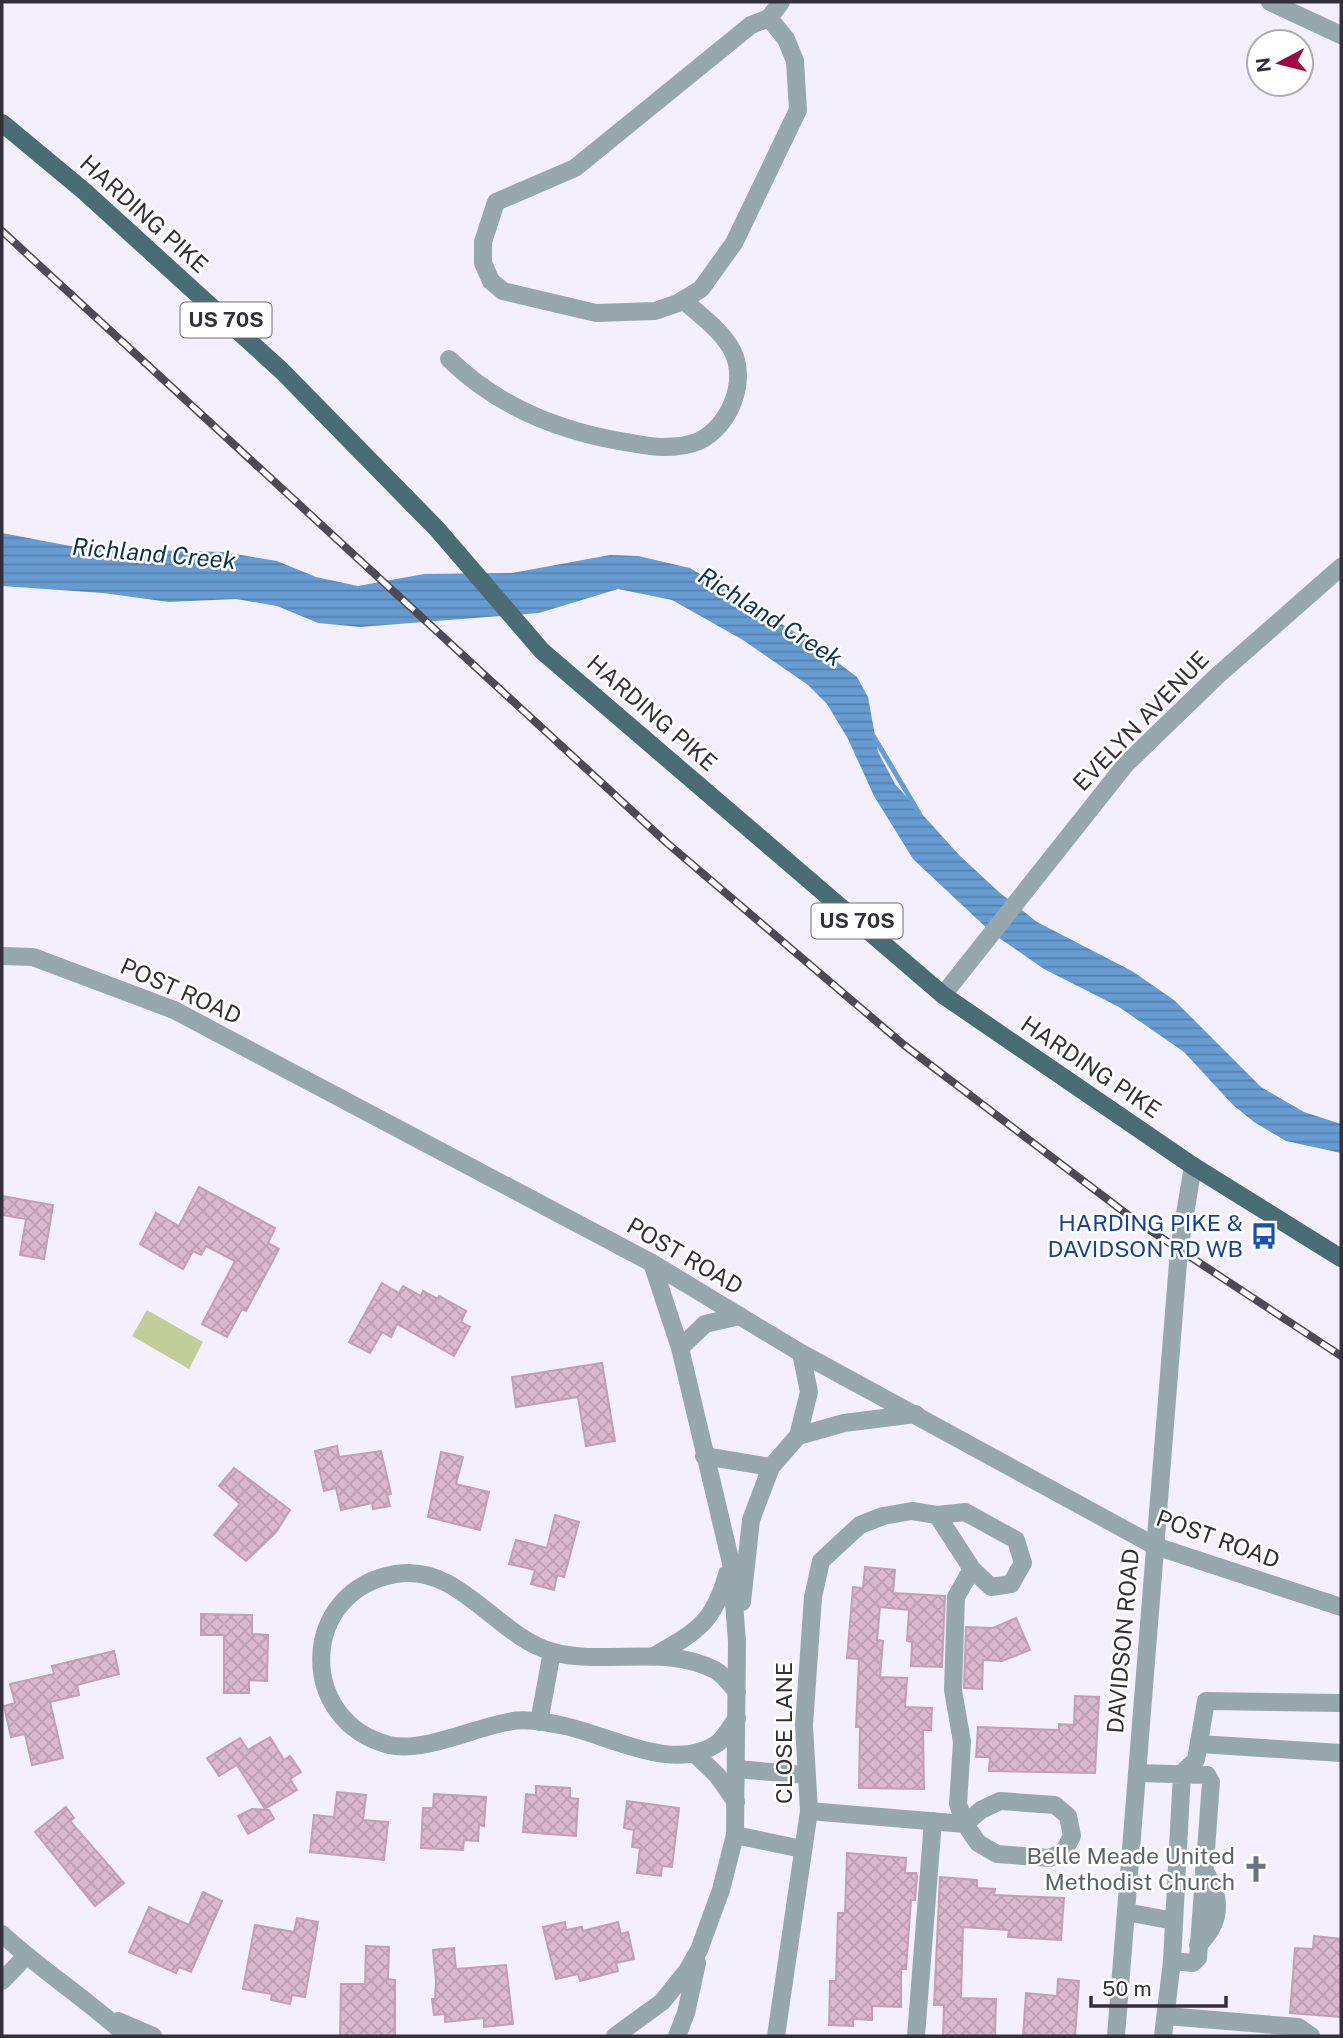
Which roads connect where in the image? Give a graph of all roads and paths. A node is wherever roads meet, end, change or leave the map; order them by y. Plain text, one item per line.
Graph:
1 (780, 2) edge
2 (1270, 2) edge
3 (769, 18) junction
4 (1341, 36) edge
5 (2, 123) edge
6 (684, 300) junction
7 (449, 359) dead end
8 (1341, 567) edge
9 (2, 956) edge
10 (943, 995) junction
11 (1192, 1166) junction
12 (1341, 1258) edge
13 (652, 1263) junction
14 (740, 1316) junction
15 (680, 1348) junction
16 (801, 1353) junction
17 (916, 1414) junction
18 (798, 1436) junction
19 (704, 1456) junction
20 (771, 1467) junction
21 (937, 1515) junction
22 (1156, 1546) junction
23 (731, 1563) junction
24 (972, 1569) junction
25 (1341, 1607) edge
26 (737, 1642) junction
27 (552, 1652) junction
28 (654, 1656) junction
29 (737, 1692) junction
30 (1341, 1703) edge
31 (737, 1718) junction
32 (539, 1722) junction
33 (1199, 1744) junction
34 (1341, 1753) edge
35 (695, 1754) junction
36 (737, 1769) junction
37 (1137, 1773) junction
38 (1182, 1773) junction
39 (806, 1775) junction
40 (736, 1802) junction
41 (809, 1811) junction
42 (933, 1821) junction
43 (965, 1824) junction
44 (735, 1835) junction
45 (803, 1849) junction
46 (1126, 1912) junction
47 (1174, 1921) junction
48 (2, 1934) edge
49 (699, 1950) junction
50 (26, 1956) junction
51 (1172, 1961) junction
52 (2, 1981) edge
53 (102, 2013) junction
54 (1166, 2016) junction
55 (127, 2036) edge
56 (153, 2036) edge
57 (615, 2036) edge
58 (677, 2036) edge
59 (776, 2036) edge
60 (916, 2036) edge
61 (1116, 2036) edge
62 (1163, 2036) edge
63 (1311, 2036) edge

1 - 3 street
2 - 4 street
3 - 6 street
3 - 6 street
5 - 10 main road, HARDING PIKE / US 70S
6 - 7 street
8 - 10 street, EVELYN AVENUE
9 - 13 street, POST ROAD
10 - 11 main road, HARDING PIKE / US 70S
11 - 12 main road, HARDING PIKE / US 70S
11 - 22 street, DAVIDSON ROAD
13 - 14 street, POST ROAD
13 - 15 street
14 - 15 street
14 - 16 street, POST ROAD
15 - 19 street
16 - 17 street, POST ROAD
16 - 18 street
17 - 18 street
17 - 22 street, POST ROAD
18 - 20 street
19 - 20 street
19 - 23 street
20 - 26 street
21 - 24 street, CLOSE LANE
21 - 24 street, CLOSE LANE
21 - 39 street, CLOSE LANE
22 - 25 street, POST ROAD
22 - 37 street, DAVIDSON ROAD
23 - 26 street
23 - 28 street
24 - 43 street
26 - 29 street
27 - 28 street
27 - 32 street
27 - 32 street
28 - 29 street
29 - 31 street
30 - 33 street
31 - 35 street
31 - 36 street
32 - 35 street
33 - 34 street
33 - 38 street
35 - 40 street
36 - 39 street
36 - 40 street
37 - 38 street
37 - 46 street, DAVIDSON ROAD
38 - 47 street
38 - 51 street
39 - 41 street, CLOSE LANE
40 - 44 street
41 - 42 street
41 - 45 street, CLOSE LANE
42 - 43 street
42 - 60 street
43 - 43 street
44 - 45 street
44 - 49 street
45 - 59 street, CLOSE LANE
46 - 47 street
46 - 61 street, DAVIDSON ROAD
47 - 51 street
48 - 50 street
49 - 57 street
49 - 58 street
50 - 52 street
50 - 53 street
51 - 54 street
53 - 55 street
53 - 56 street
54 - 62 street
54 - 63 street

